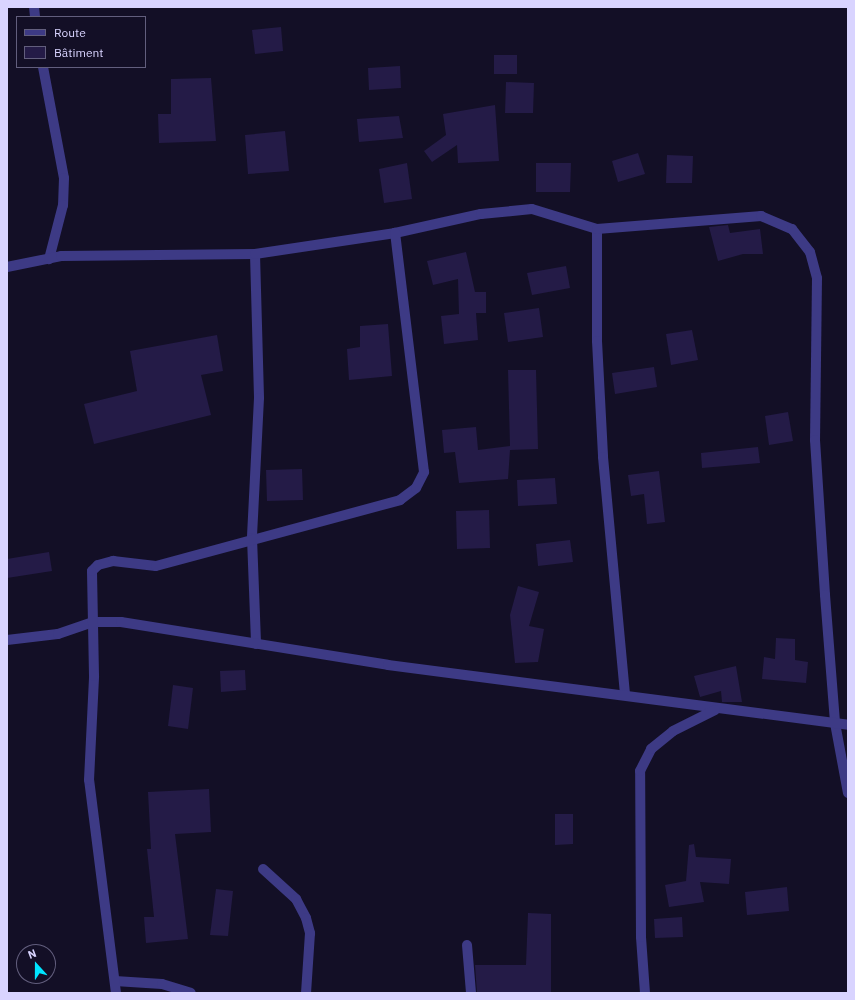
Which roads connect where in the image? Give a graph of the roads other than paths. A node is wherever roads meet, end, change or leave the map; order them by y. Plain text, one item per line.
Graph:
1 (43, 68) edge
2 (597, 228) junction
3 (395, 233) junction
4 (255, 254) junction
5 (49, 259) junction
6 (7, 267) edge
7 (252, 538) junction
8 (93, 622) junction
9 (7, 640) edge
10 (256, 644) junction
11 (624, 694) junction
12 (715, 710) junction
13 (835, 723) junction
14 (848, 725) edge
15 (848, 793) edge
16 (263, 869) dead end
17 (467, 945) dead end
18 (115, 981) junction
19 (116, 993) edge
20 (192, 993) edge
21 (306, 993) edge
22 (471, 993) edge
23 (645, 993) edge

1 - 5 street
2 - 3 street
2 - 11 street
2 - 13 street
3 - 4 street
3 - 7 street
4 - 5 street
4 - 7 street
5 - 6 street
7 - 8 street
7 - 10 street
8 - 9 street
8 - 10 street
8 - 18 street
10 - 11 street
11 - 12 street
12 - 13 street
12 - 23 street
13 - 14 street
13 - 15 street
16 - 21 street
17 - 22 street
18 - 19 street
18 - 20 street

